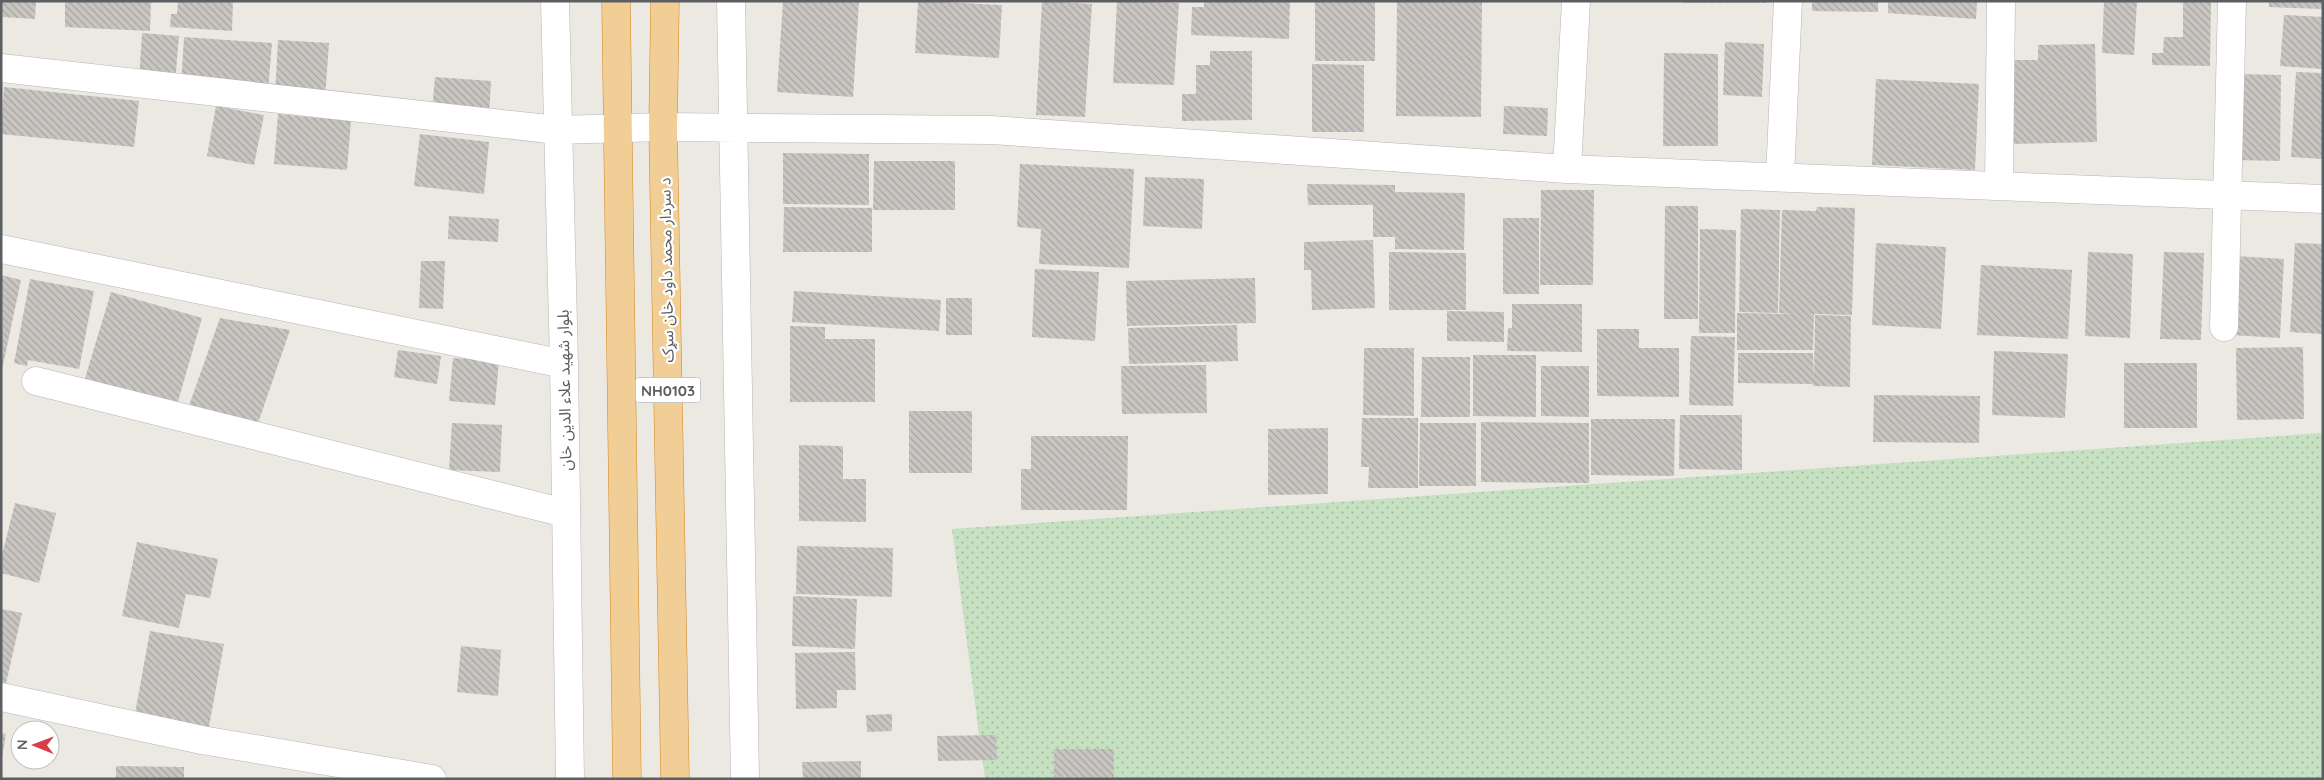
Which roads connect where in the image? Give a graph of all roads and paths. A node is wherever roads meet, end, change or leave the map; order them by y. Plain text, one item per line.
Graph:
1 (555, 1) edge
2 (616, 1) edge
3 (664, 1) edge
4 (731, 1) edge
5 (1576, 1) edge
6 (1788, 1) edge
7 (2001, 1) edge
8 (2232, 1) edge
9 (1, 68) edge
10 (664, 127) junction
11 (617, 128) junction
12 (733, 128) junction
13 (557, 130) junction
14 (1567, 169) junction
15 (1780, 177) junction
16 (1999, 186) junction
17 (2229, 194) junction
18 (2323, 200) edge
19 (1, 249) edge
20 (2224, 328) dead end
21 (564, 364) junction
22 (36, 381) dead end
23 (565, 513) junction
24 (1, 697) edge
25 (432, 779) edge
26 (570, 779) edge
27 (627, 779) edge
28 (675, 779) edge
29 (745, 779) edge

1 - 13 street, بلوار شهید علاء الدین خان
2 - 11 highway, NH0103
3 - 10 highway, د سردار محمد داود خان سړک / NH0103
4 - 12 street
5 - 14 street
6 - 15 street
7 - 16 street
8 - 17 street
9 - 13 street
10 - 11 street
10 - 12 street
10 - 28 highway, د سردار محمد داود خان سړک / NH0103
11 - 13 street
11 - 27 highway, NH0103
12 - 14 street
12 - 29 street
13 - 21 street, بلوار شهید علاء الدین خان
14 - 15 street
15 - 16 street
16 - 17 street
17 - 18 street
17 - 20 street
19 - 21 street
21 - 23 street, بلوار شهید علاء الدین خان
22 - 23 street
23 - 26 street, بلوار شهید علاء الدین خان
24 - 25 street

